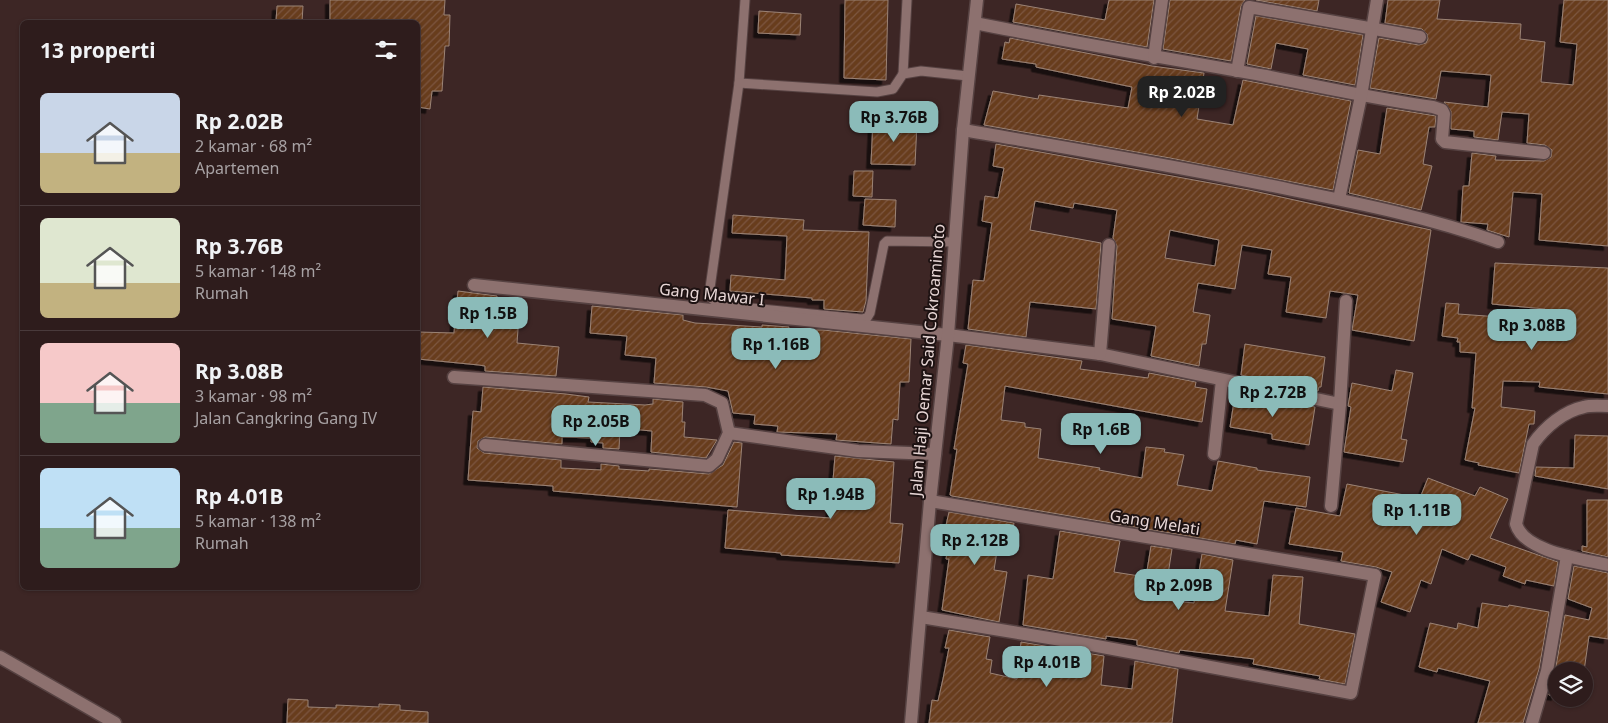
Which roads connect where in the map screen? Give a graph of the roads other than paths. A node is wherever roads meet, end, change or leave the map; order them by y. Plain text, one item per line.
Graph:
1 (745, 0) edge
2 (907, 0) edge
3 (977, 0) edge
4 (1162, 0) edge
5 (1377, 0) edge
6 (975, 24) junction
7 (1371, 28) junction
8 (1420, 37) dead end
9 (1154, 58) junction
10 (1237, 71) junction
11 (903, 74) junction
12 (968, 76) junction
13 (739, 83) junction
14 (1361, 96) junction
15 (963, 130) junction
16 (1544, 153) dead end
17 (1339, 200) junction
18 (955, 242) junction
19 (1498, 242) dead end
20 (1109, 245) dead end
21 (474, 284) dead end
22 (1346, 302) dead end
23 (948, 335) junction
24 (1100, 354) junction
25 (454, 377) dead end
26 (1222, 380) junction
27 (1340, 404) junction
28 (1608, 406) edge
29 (729, 433) junction
30 (485, 445) dead end
31 (935, 454) junction
32 (1214, 454) dead end
33 (930, 501) junction
34 (1331, 506) dead end
35 (1567, 556) junction
36 (1608, 565) edge
37 (922, 617) junction
38 (0, 657) edge
39 (116, 723) edge
40 (911, 723) edge
41 (1532, 723) edge

1 - 13 lane
2 - 11 lane
3 - 6 street, Jalan Haji Oemar Said Cokroaminoto
4 - 9 street
5 - 7 street
6 - 9 street
6 - 12 street, Jalan Haji Oemar Said Cokroaminoto
7 - 8 street
7 - 10 street
7 - 14 street
9 - 10 street
10 - 14 street
11 - 12 lane
11 - 13 lane
12 - 15 street, Jalan Haji Oemar Said Cokroaminoto
13 - 18 lane
14 - 16 street
14 - 17 street
15 - 17 street
15 - 18 street, Jalan Haji Oemar Said Cokroaminoto
17 - 19 street
18 - 23 street, Jalan Haji Oemar Said Cokroaminoto
20 - 24 street
21 - 23 street, Gang Mawar I
22 - 27 street
23 - 24 street, Gang Mawar I
23 - 31 street, Jalan Haji Oemar Said Cokroaminoto
24 - 26 street, Gang Mawar I
25 - 29 street
26 - 27 street, Gang Mawar I
26 - 32 street
27 - 34 street
28 - 35 street
29 - 30 street
29 - 31 street
31 - 33 street, Jalan Haji Oemar Said Cokroaminoto
33 - 37 street, Jalan Haji Oemar Said Cokroaminoto
33 - 37 street, Gang Melati
35 - 36 street
35 - 41 street
37 - 40 street, Jalan Haji Oemar Said Cokroaminoto
38 - 39 street

